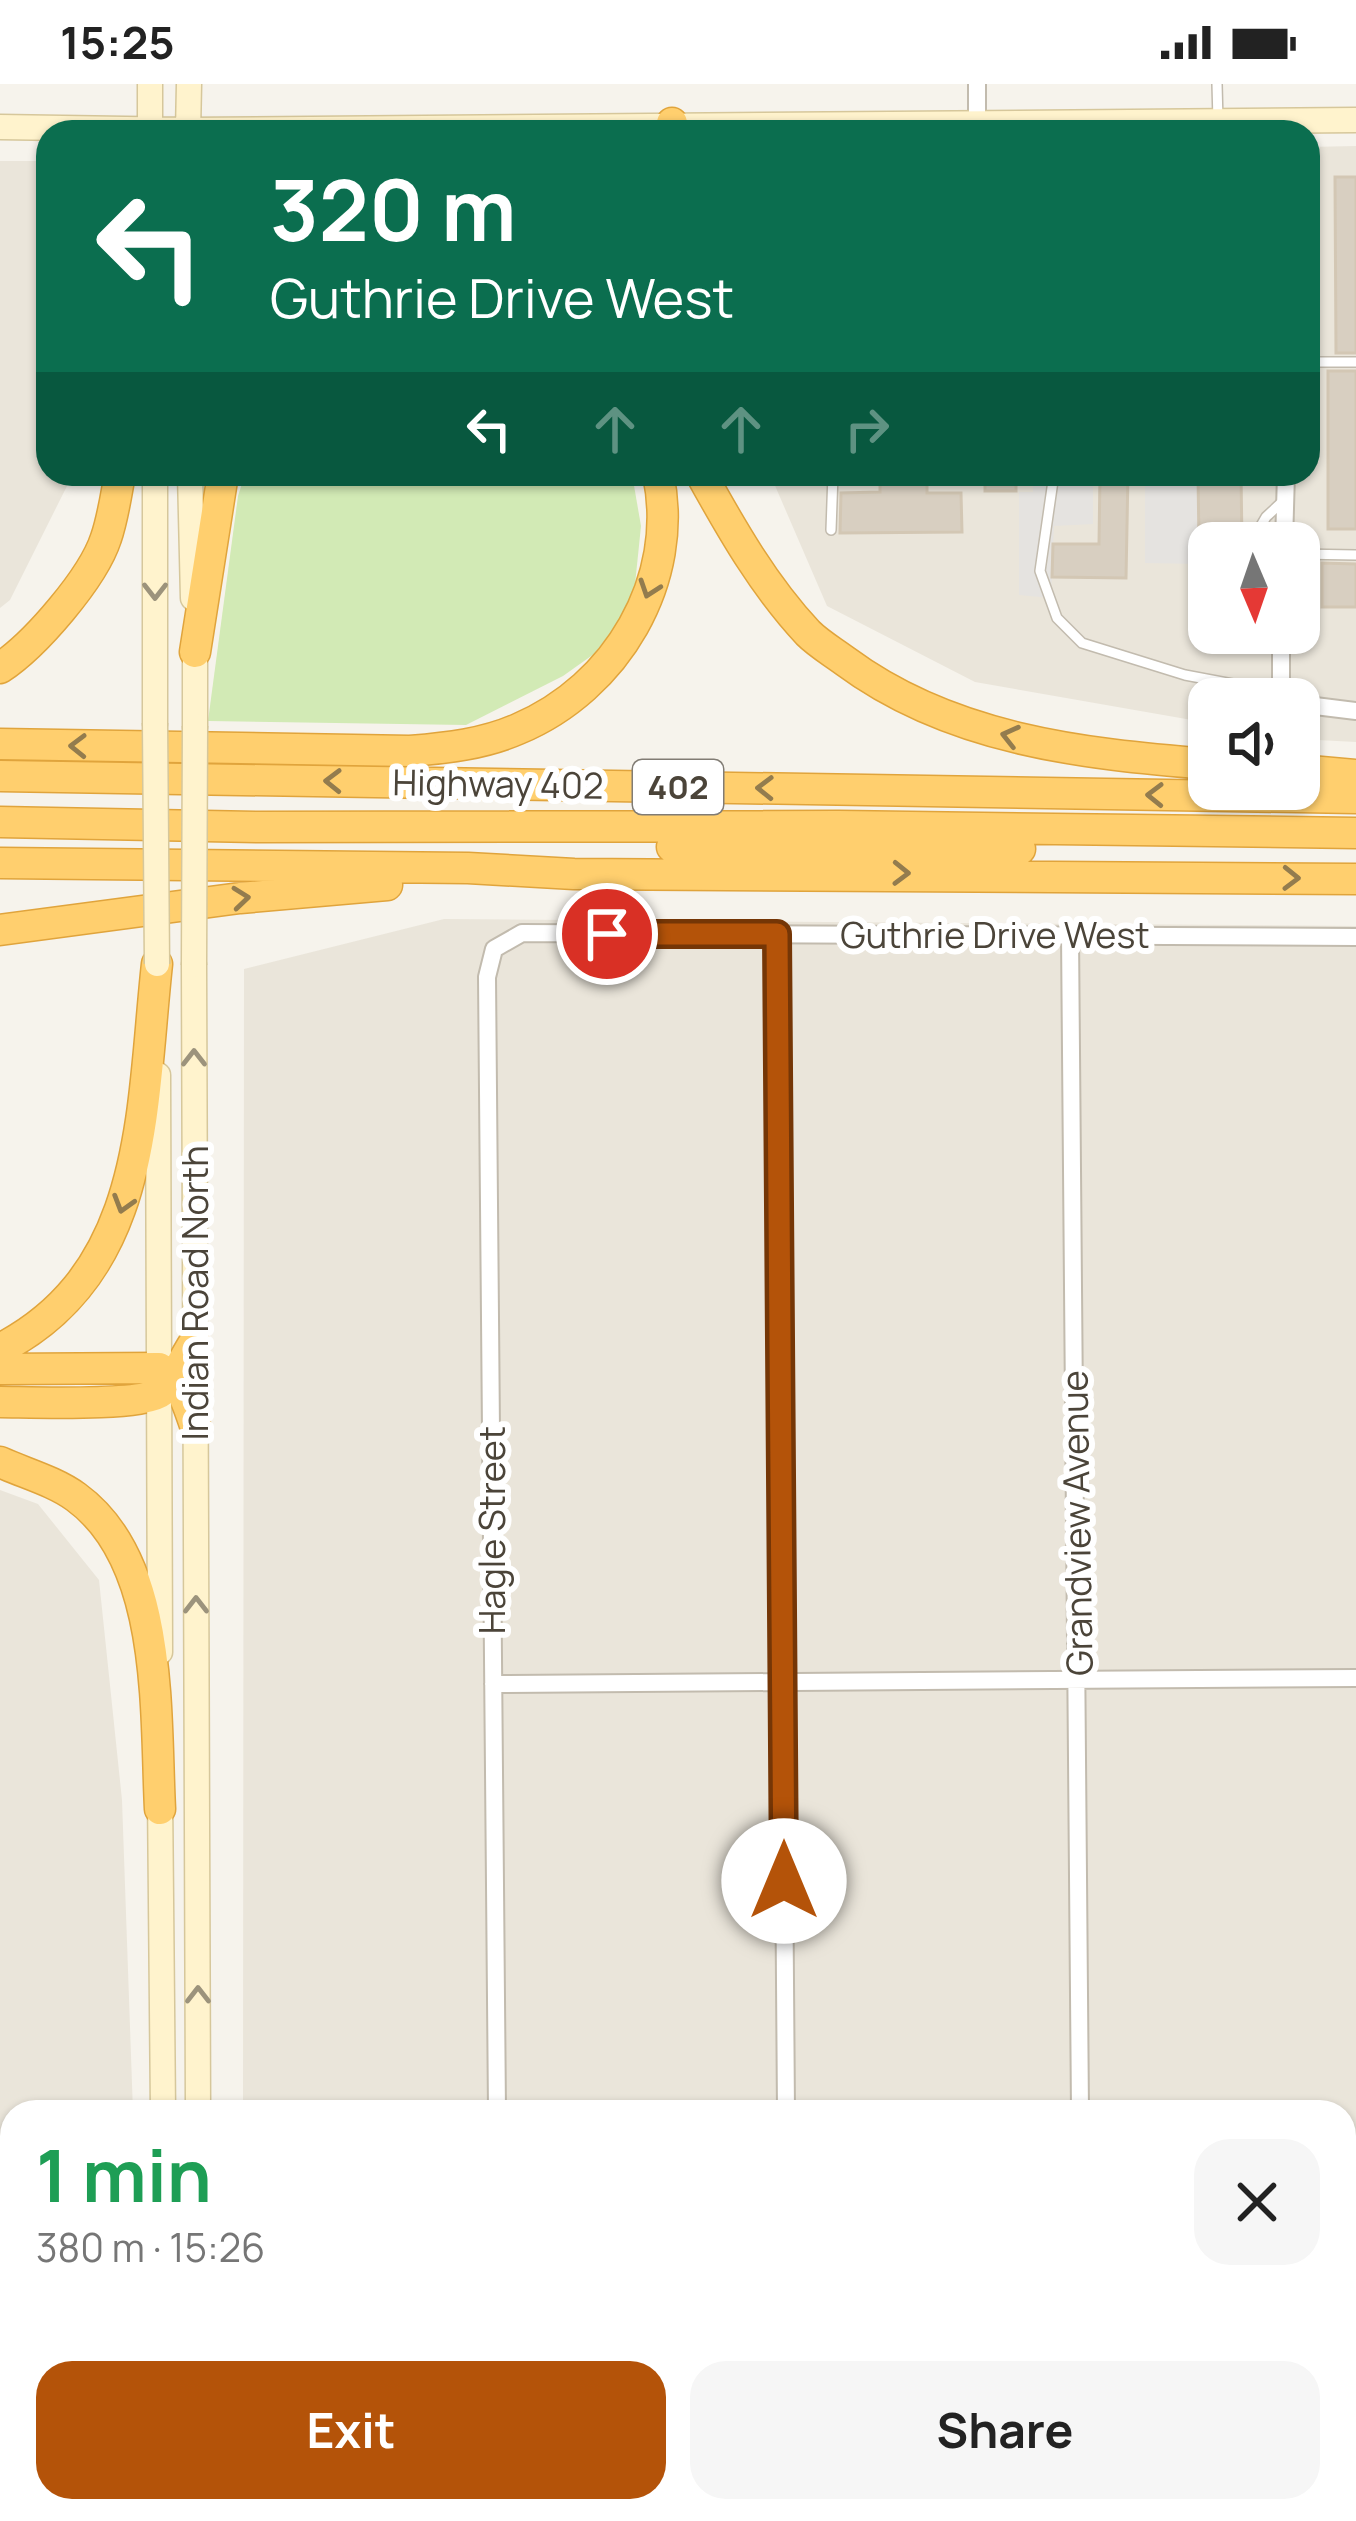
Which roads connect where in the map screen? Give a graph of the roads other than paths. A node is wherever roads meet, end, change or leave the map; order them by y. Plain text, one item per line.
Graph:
1 (150, 84) edge
2 (189, 84) edge
3 (977, 84) edge
4 (1217, 84) edge
5 (151, 120) edge
6 (188, 120) edge
7 (977, 120) edge
8 (1217, 120) edge
9 (1356, 120) edge
10 (1320, 124) edge
11 (0, 127) edge
12 (36, 128) edge
13 (1320, 362) edge
14 (1356, 362) edge
15 (117, 486) edge
16 (155, 486) edge
17 (190, 486) edge
18 (222, 486) edge
19 (659, 486) edge
20 (708, 486) edge
21 (832, 486) edge
22 (1052, 486) edge
23 (1286, 486) edge
24 (1286, 499) junction
25 (1263, 522) edge
26 (1285, 522) edge
27 (830, 530) dead end
28 (1320, 554) edge
29 (1356, 555) edge
30 (195, 652) junction
31 (0, 668) edge
32 (1199, 678) edge
33 (1320, 707) edge
34 (1356, 711) edge
35 (0, 744) edge
36 (1188, 762) edge
37 (1320, 772) edge
38 (1356, 775) edge
39 (0, 776) edge
40 (1356, 798) edge
41 (0, 822) edge
42 (1356, 833) edge
43 (0, 842) edge
44 (1356, 853) edge
45 (0, 863) edge
46 (574, 874) junction
47 (1356, 879) edge
48 (0, 931) edge
49 (777, 934) junction
50 (1070, 934) junction
51 (1356, 937) edge
52 (494, 949) joint
53 (157, 964) junction
54 (194, 1343) junction
55 (0, 1349) edge
56 (0, 1369) edge
57 (164, 1379) junction
58 (0, 1402) edge
59 (195, 1425) junction
60 (0, 1462) edge
61 (1356, 1678) edge
62 (1078, 1680) junction
63 (782, 1681) junction
64 (493, 1684) junction
65 (160, 1809) junction
66 (163, 2100) edge
67 (198, 2100) edge
68 (497, 2100) edge
69 (786, 2100) edge
70 (1081, 2100) edge

1 - 5 main road
2 - 6 main road
3 - 7 street
4 - 8 lane
9 - 10 main road
11 - 12 main road
13 - 14 lane
15 - 31 highway
16 -> 53 main road, Indian Road North, bridge
17 - 30 main road, Indian Road North
18 - 30 highway
19 -> 35 highway
36 -> 20 highway
21 - 27 lane
22 - 32 lane
23 - 24 street
24 - 25 lane
24 - 26 street
28 - 29 lane
54 -> 30 main road, Indian Road North, bridge
33 - 34 street
37 - 38 highway
40 -> 39 highway, Highway 402 / 402
41 - 42 highway
43 - 44 highway, Highway 402 / 402
45 - 46 highway
46 -> 47 highway
48 -> 46 highway
49 - 50 street, Guthrie Drive West
49 - 52 street, Guthrie Drive West
49 - 63 street
50 - 51 street, Guthrie Drive West
50 - 62 street, Grandview Avenue
52 - 64 street, Hagle Street
53 -> 55 highway
53 - 57 main road, Indian Road North
54 - 57 highway
54 - 59 main road, Indian Road North
56 - 57 highway
57 - 58 highway
57 - 59 highway
57 - 65 main road, Indian Road North
67 -> 59 main road, Indian Road North
60 - 65 highway
61 - 62 street
62 - 63 street
62 - 70 street, Grandview Avenue
63 - 64 street
63 - 69 street
64 - 68 street, Hagle Street
65 - 66 main road, Indian Road North

